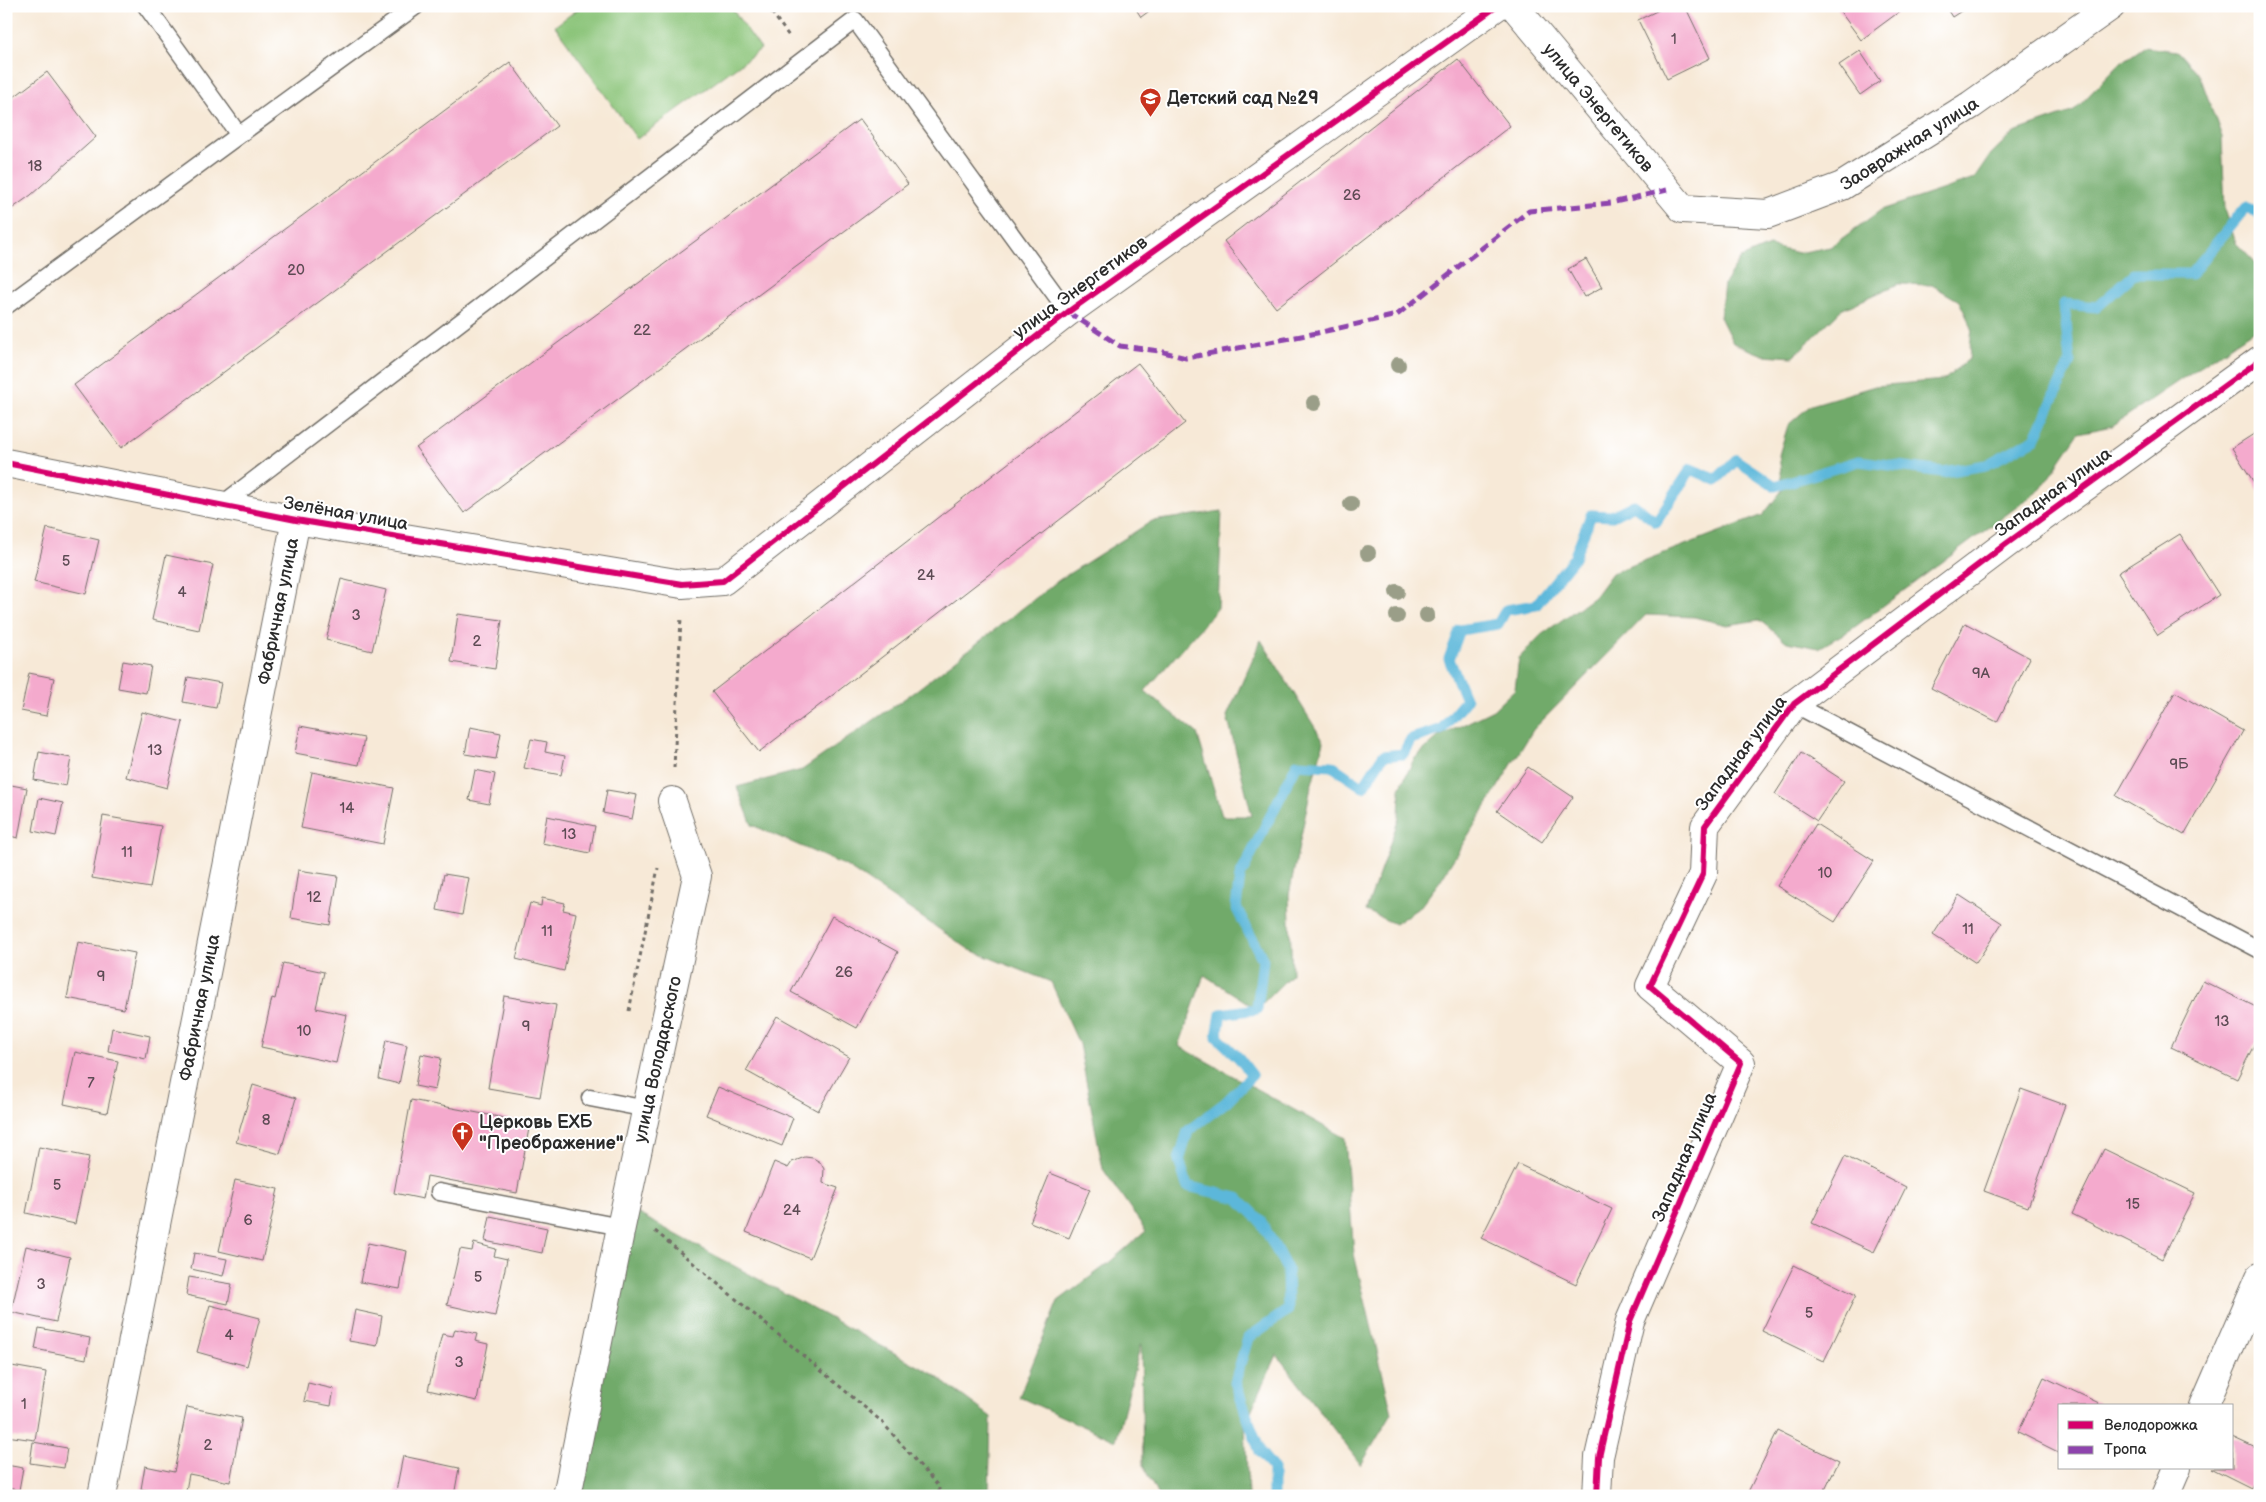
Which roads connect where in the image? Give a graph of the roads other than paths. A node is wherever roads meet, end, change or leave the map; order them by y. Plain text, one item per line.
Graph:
1 (146, 6) edge
2 (416, 6) edge
3 (1497, 6) edge
4 (1514, 6) edge
5 (2111, 6) edge
6 (239, 135) junction
7 (1683, 209) joint
8 (6, 306) edge
9 (1068, 312) junction
10 (2260, 360) edge
11 (6, 464) edge
12 (220, 506) junction
13 (296, 520) junction
14 (682, 584) joint
15 (1794, 704) junction
16 (672, 801) dead end
17 (2260, 950) edge
18 (590, 1098) dead end
19 (647, 1109) junction
20 (439, 1192) dead end
21 (623, 1217) junction
22 (2260, 1277) edge
23 (2205, 1404) edge
24 (2176, 1470) edge
25 (102, 1496) edge
26 (567, 1496) edge
27 (1597, 1496) edge
28 (2165, 1496) edge

1 - 6 lane
2 - 6 lane
3 - 9 street, улица Энергетиков
4 - 7 street, улица Энергетиков
5 - 7 street, Заовражная улица
6 - 8 lane
9 - 12 lane
9 - 14 street, улица Энергетиков
10 - 15 street, Западная улица
11 - 12 street, Зелёная улица
12 - 13 street, Зелёная улица
13 - 14 street, Зелёная улица
13 - 25 street, Фабричная улица
15 - 17 lane
15 - 27 street, Западная улица
16 - 19 street, улица Володарского
18 - 19 lane
19 - 21 street, улица Володарского
20 - 21 lane
21 - 26 street, улица Володарского
22 - 23 street
24 - 28 street

